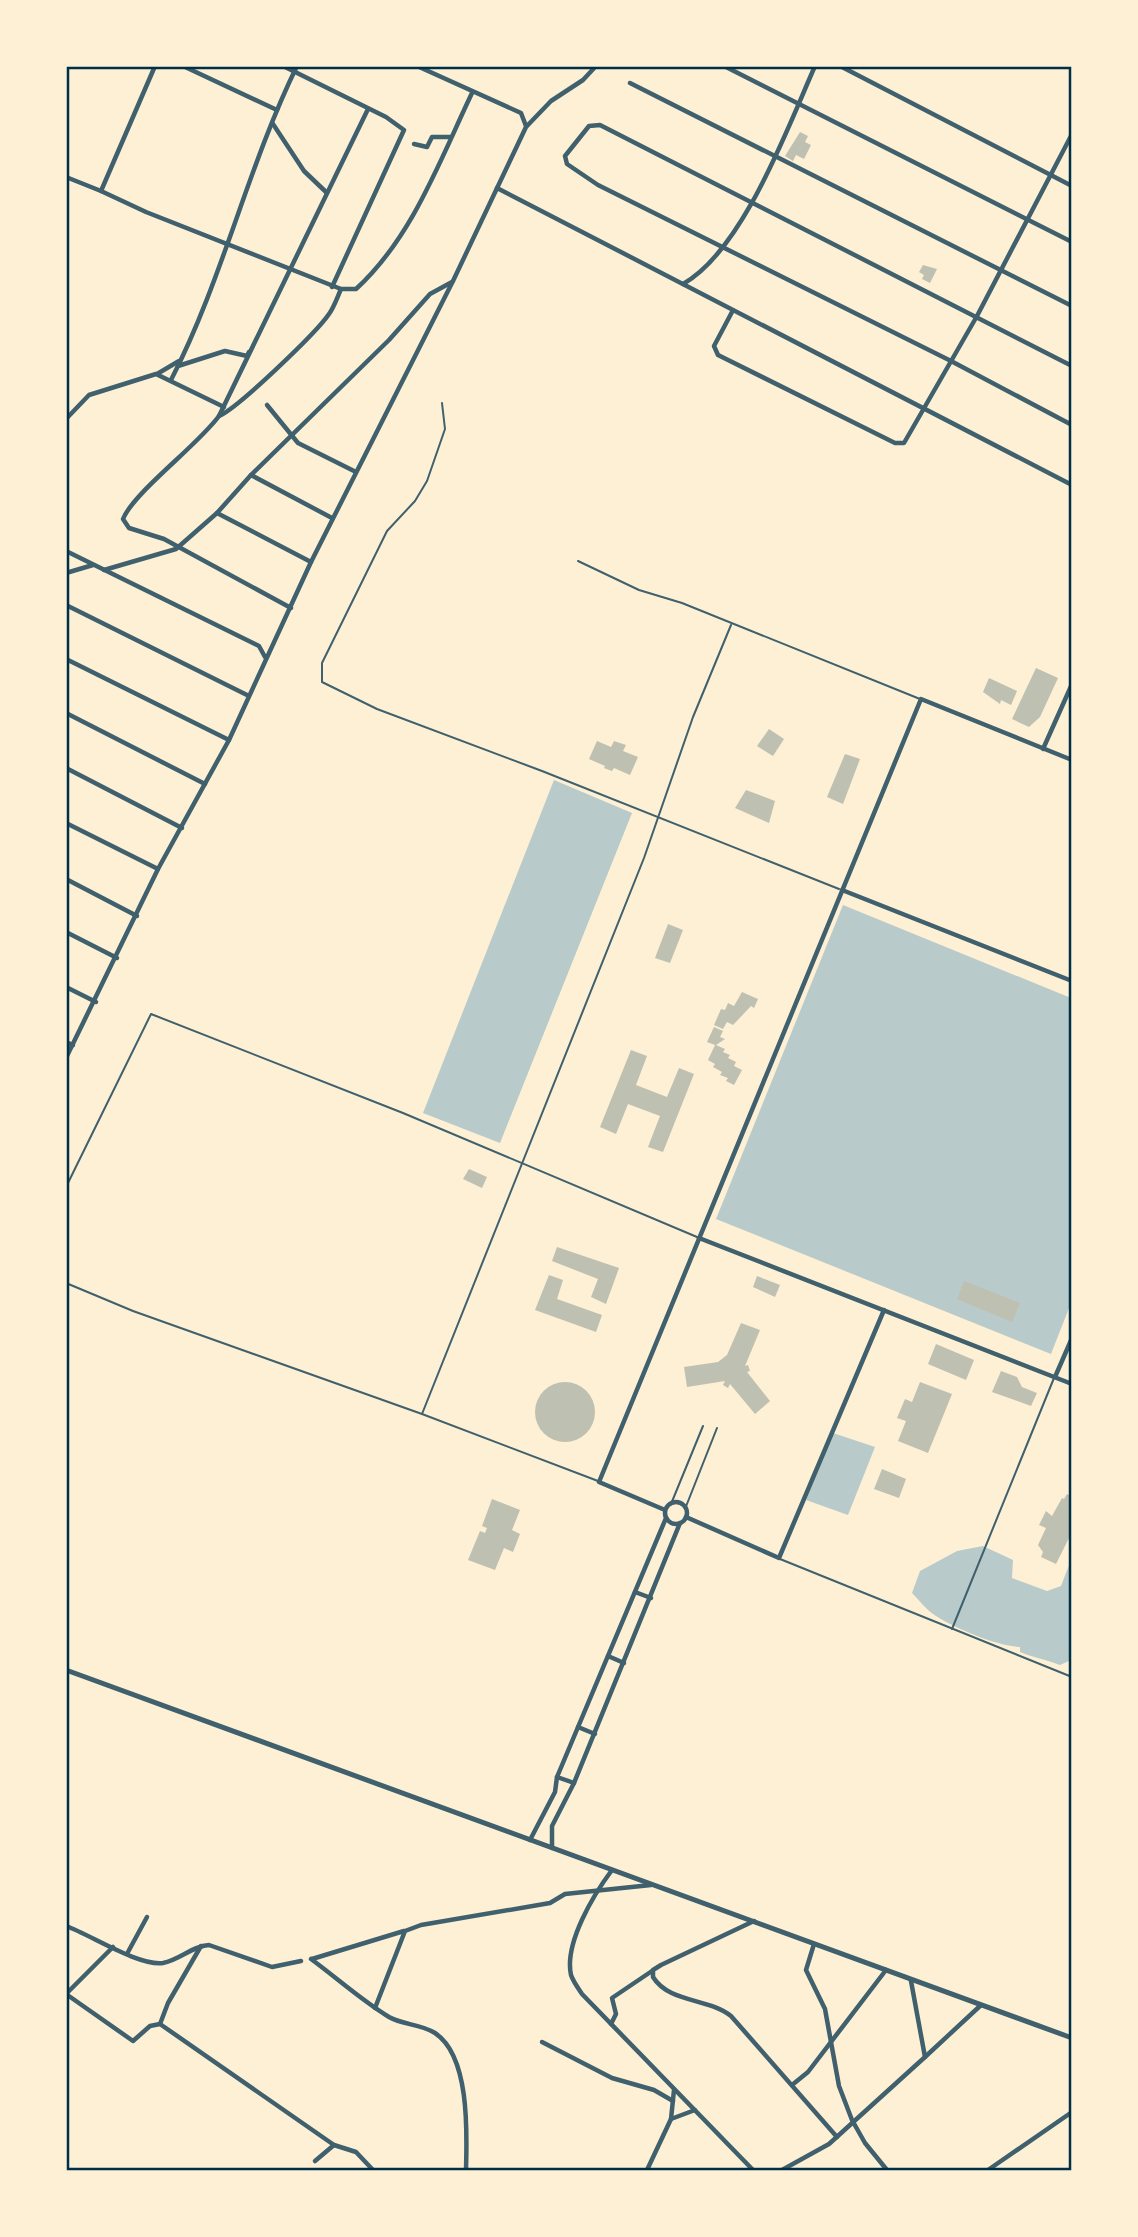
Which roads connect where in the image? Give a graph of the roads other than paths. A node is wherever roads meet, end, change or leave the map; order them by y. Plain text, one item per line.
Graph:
1 (155, 66) edge
2 (183, 66) edge
3 (283, 66) edge
4 (417, 66) edge
5 (596, 66) edge
6 (724, 66) edge
7 (815, 66) edge
8 (841, 66) edge
9 (296, 69) edge
10 (630, 83) dead end
11 (472, 93) junction
12 (798, 104) junction
13 (368, 109) junction
14 (277, 110) junction
15 (273, 124) junction
16 (526, 127) junction
17 (1072, 134) edge
18 (451, 137) junction
19 (414, 144) dead end
20 (776, 154) junction
21 (1050, 174) junction
22 (66, 177) edge
23 (1072, 186) edge
24 (497, 188) junction
25 (101, 191) junction
26 (326, 192) junction
27 (750, 201) junction
28 (1027, 219) junction
29 (1072, 242) edge
30 (227, 244) junction
31 (723, 248) junction
32 (1002, 269) junction
33 (292, 270) junction
34 (453, 281) junction
35 (683, 284) junction
36 (331, 287) junction
37 (341, 289) junction
38 (1072, 306) edge
39 (732, 312) junction
40 (976, 316) junction
41 (254, 347) junction
42 (181, 360) junction
43 (951, 361) junction
44 (1072, 366) edge
45 (178, 367) junction
46 (156, 374) junction
47 (171, 380) junction
48 (442, 403) dead end
49 (267, 405) dead end
50 (224, 407) junction
51 (926, 407) junction
52 (219, 416) junction
53 (66, 419) edge
54 (1072, 425) edge
55 (292, 437) junction
56 (356, 472) junction
57 (250, 475) junction
58 (1072, 485) edge
59 (217, 513) junction
60 (332, 519) junction
61 (177, 548) junction
62 (66, 551) edge
63 (578, 561) dead end
64 (311, 562) junction
65 (94, 565) junction
66 (104, 570) junction
67 (66, 573) edge
68 (66, 606) edge
69 (291, 608) junction
70 (732, 625) junction
71 (272, 644) junction
72 (259, 646) junction
73 (265, 657) junction
74 (66, 659) edge
75 (1072, 684) edge
76 (247, 695) junction
77 (921, 699) junction
78 (66, 713) edge
79 (229, 740) junction
80 (1044, 748) junction
81 (1072, 760) edge
82 (66, 768) edge
83 (205, 784) junction
84 (659, 818) junction
85 (66, 823) edge
86 (182, 828) junction
87 (158, 869) junction
88 (66, 879) edge
89 (842, 890) junction
90 (137, 916) junction
91 (66, 932) edge
92 (117, 958) junction
93 (1072, 981) edge
94 (66, 987) edge
95 (96, 1002) junction
96 (66, 1042) edge
97 (73, 1045) junction
98 (66, 1058) edge
99 (522, 1163) junction
100 (66, 1188) edge
101 (699, 1238) junction
102 (66, 1283) edge
103 (884, 1310) junction
104 (1072, 1338) edge
105 (1055, 1377) junction
106 (1072, 1384) edge
107 (422, 1414) junction
108 (703, 1426) dead end
109 (717, 1428) dead end
110 (598, 1482) junction
111 (671, 1504) junction
112 (685, 1509) junction
113 (665, 1510) junction
114 (686, 1517) junction
115 (666, 1518) junction
116 (680, 1523) junction
117 (779, 1558) junction
118 (635, 1592) junction
119 (651, 1598) junction
120 (951, 1629) junction
121 (608, 1656) junction
122 (624, 1663) junction
123 (66, 1670) edge
124 (1072, 1677) edge
125 (578, 1727) junction
126 (595, 1734) junction
127 (557, 1777) junction
128 (574, 1783) junction
129 (550, 1804) junction
130 (560, 1808) junction
131 (542, 1821) junction
132 (552, 1826) junction
133 (530, 1840) junction
134 (552, 1849) junction
135 (612, 1870) junction
136 (652, 1885) junction
137 (598, 1889) junction
138 (147, 1917) dead end
139 (754, 1921) junction
140 (66, 1926) edge
141 (405, 1931) junction
142 (814, 1944) junction
143 (201, 1945) junction
144 (113, 1947) junction
145 (128, 1952) junction
146 (301, 1961) dead end
147 (653, 1970) junction
148 (887, 1970) junction
149 (911, 1980) junction
150 (980, 2006) junction
151 (375, 2008) junction
152 (160, 2024) junction
153 (611, 2024) junction
154 (1072, 2038) edge
155 (542, 2042) dead end
156 (832, 2042) junction
157 (925, 2057) junction
158 (792, 2085) junction
159 (674, 2089) junction
160 (673, 2101) junction
161 (695, 2110) junction
162 (1072, 2112) edge
163 (671, 2119) junction
164 (852, 2120) junction
165 (837, 2137) junction
166 (334, 2145) junction
167 (315, 2161) dead end
168 (373, 2171) edge
169 (466, 2171) edge
170 (647, 2171) edge
171 (753, 2171) edge
172 (782, 2171) edge
173 (887, 2171) edge
174 (988, 2171) edge

1 - 25 street
2 - 14 street
3 - 9 street
4 - 11 street
5 - 16 street
6 - 12 street
7 - 12 street
8 - 21 street
9 - 13 street
9 - 14 street
10 - 20 street
11 - 16 street
11 - 18 street
12 - 20 street
12 - 28 street
13 - 26 street
13 - 36 street
14 - 15 street
15 - 26 street
15 - 30 street
16 - 24 street
17 - 21 street
18 - 19 street
18 - 37 street
20 - 27 street
20 - 32 street
21 - 23 street
21 - 28 street
22 - 25 street
24 - 34 street
24 - 35 street
25 - 30 street
26 - 33 street
27 - 31 street
27 - 31 street
27 - 40 street
28 - 29 street
28 - 32 street
30 - 33 street
30 - 42 street
31 - 35 street
31 - 43 street
32 - 38 street
32 - 40 street
33 - 36 street
33 - 41 street
34 - 55 street
34 - 56 street
35 - 39 street
36 - 37 street
37 - 52 street
39 - 51 street
39 - 51 street
40 - 43 street
40 - 44 street
41 - 45 street
41 - 50 street
42 - 45 street
42 - 46 street
43 - 51 street
43 - 54 street
45 - 47 street
46 - 47 street
46 - 53 street
47 - 50 street
48 - 84 lane
49 - 55 street
50 - 52 street
51 - 58 street
52 - 61 street
55 - 56 street
55 - 57 street
56 - 60 street
57 - 59 street
57 - 60 street
59 - 61 street
59 - 64 street
60 - 64 street
61 - 66 street
61 - 69 street
62 - 65 street
63 - 70 lane
64 - 69 street
65 - 66 street
65 - 67 street
66 - 72 street
68 - 76 street
69 - 71 street
70 - 77 lane
70 - 84 lane
71 - 72 street
71 - 73 street
72 - 73 street
73 - 76 street
74 - 79 street
75 - 80 street
76 - 79 street
77 - 80 street
77 - 89 street
78 - 83 street
79 - 83 street
80 - 81 street
82 - 86 street
83 - 86 street
84 - 89 lane
84 - 99 lane
85 - 87 street
86 - 87 street
87 - 90 street
88 - 90 street
89 - 93 street
89 - 101 street
90 - 92 street
91 - 92 street
92 - 95 street
94 - 95 street
95 - 97 street
96 - 97 street
97 - 98 street
99 - 100 lane
99 - 101 lane
99 - 107 lane
101 - 103 street
101 - 110 street
102 - 107 lane
103 - 105 street
103 - 117 street
104 - 105 street
105 - 106 street
105 - 120 lane
107 - 110 lane
108 - 111 lane
109 - 112 lane
110 - 113 street
111 - 112 street
111 - 113 street
112 - 114 street
113 - 115 street
114 - 116 street
114 - 117 street
115 - 116 street
115 - 118 street
116 - 119 street
117 - 120 lane
118 - 119 street
118 - 121 street
119 - 122 street
120 - 124 lane
121 - 122 street
121 - 125 street
122 - 126 street
123 - 133 street
125 - 126 street
125 - 127 street
126 - 128 street
127 - 128 street
127 - 129 street
128 - 130 street
129 - 130 street
129 - 131 street
130 - 132 street
131 - 132 street
131 - 133 street
132 - 134 street
133 - 134 street
134 - 135 street
135 - 136 street
135 - 137 street
136 - 137 street
136 - 139 street
137 - 141 street
137 - 153 street
138 - 145 street
139 - 142 street
139 - 147 street
140 - 144 street
141 - 151 street
141 - 151 street
142 - 148 street
142 - 156 street
143 - 145 street
143 - 146 street
143 - 152 street
144 - 145 street
144 - 152 street
147 - 153 street
147 - 158 street
148 - 149 street
148 - 156 street
149 - 150 street
149 - 157 street
150 - 154 street
150 - 157 street
151 - 169 street
152 - 166 street
153 - 159 street
155 - 160 street
156 - 158 street
156 - 164 street
157 - 164 street
158 - 165 street
159 - 160 street
159 - 161 street
160 - 163 street
161 - 163 street
161 - 171 street
162 - 174 street
163 - 170 street
164 - 165 street
164 - 173 street
165 - 172 street
166 - 167 street
166 - 168 street

